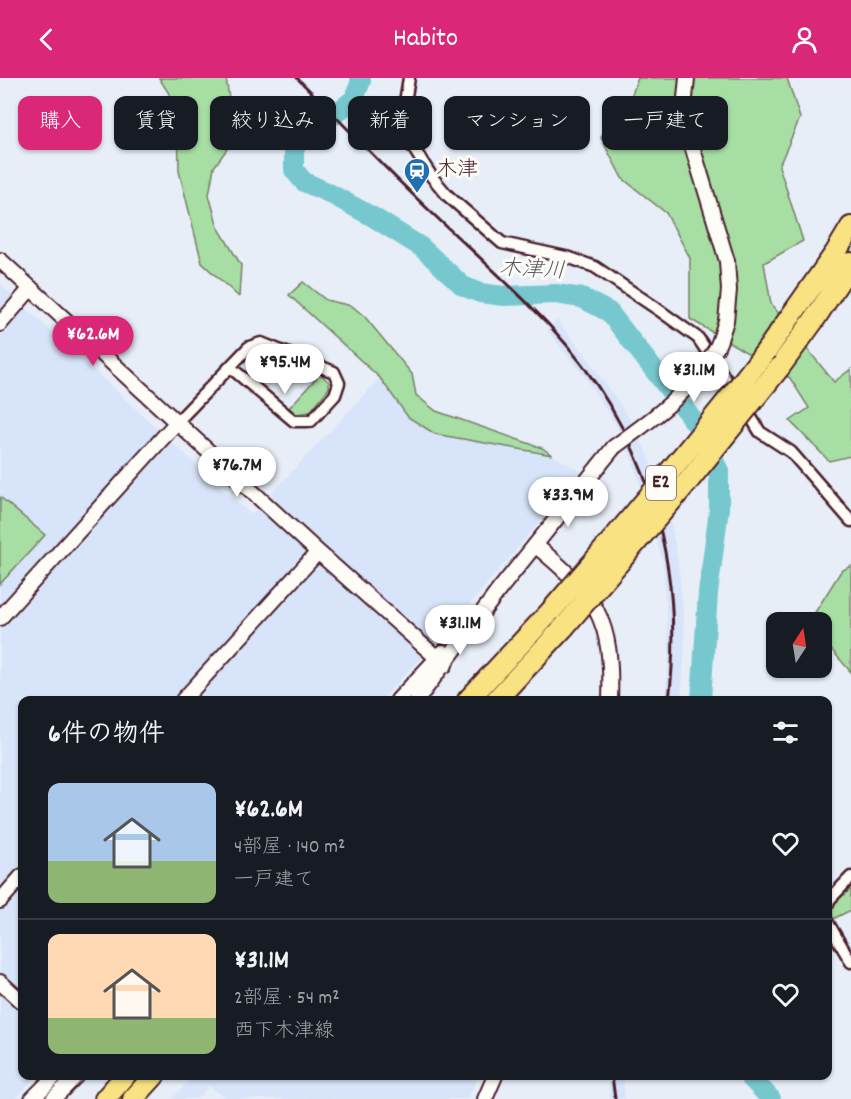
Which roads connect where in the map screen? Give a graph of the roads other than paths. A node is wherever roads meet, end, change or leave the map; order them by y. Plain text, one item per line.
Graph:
1 (409, 78) edge
2 (687, 78) edge
3 (851, 227) edge
4 (0, 260) edge
5 (851, 263) edge
6 (31, 288) junction
7 (0, 324) edge
8 (230, 367) junction
9 (177, 422) junction
10 (851, 521) edge
11 (535, 545) junction
12 (318, 552) junction
13 (0, 618) edge
14 (441, 661) junction
15 (187, 696) edge
16 (402, 696) edge
17 (419, 696) edge
18 (472, 696) edge
19 (500, 696) edge
20 (610, 696) edge
21 (851, 877) edge
22 (18, 881) edge
23 (832, 897) edge
24 (0, 901) edge
25 (832, 930) edge
26 (851, 962) edge
27 (0, 982) edge
28 (18, 998) edge
29 (51, 1080) edge
30 (72, 1080) edge
31 (122, 1080) edge
32 (150, 1080) edge
33 (493, 1080) edge
34 (32, 1099) edge
35 (53, 1099) edge
36 (105, 1099) edge
37 (133, 1099) edge
38 (485, 1099) edge

1 - 10 street
2 - 11 street, bridge
3 - 18 highway, E2, bridge
4 - 6 street
5 - 19 highway, E2, bridge
6 - 7 street
6 - 9 street
8 - 8 street
8 - 9 street
9 - 12 street
9 - 13 street
11 - 14 street
11 - 20 street
12 - 14 street
12 - 15 street
14 - 16 street
14 - 17 street
21 - 23 street
22 - 24 street
25 - 26 street
27 - 28 street
29 - 34 street
30 - 35 street
31 - 36 highway
32 - 37 highway
33 - 38 street

